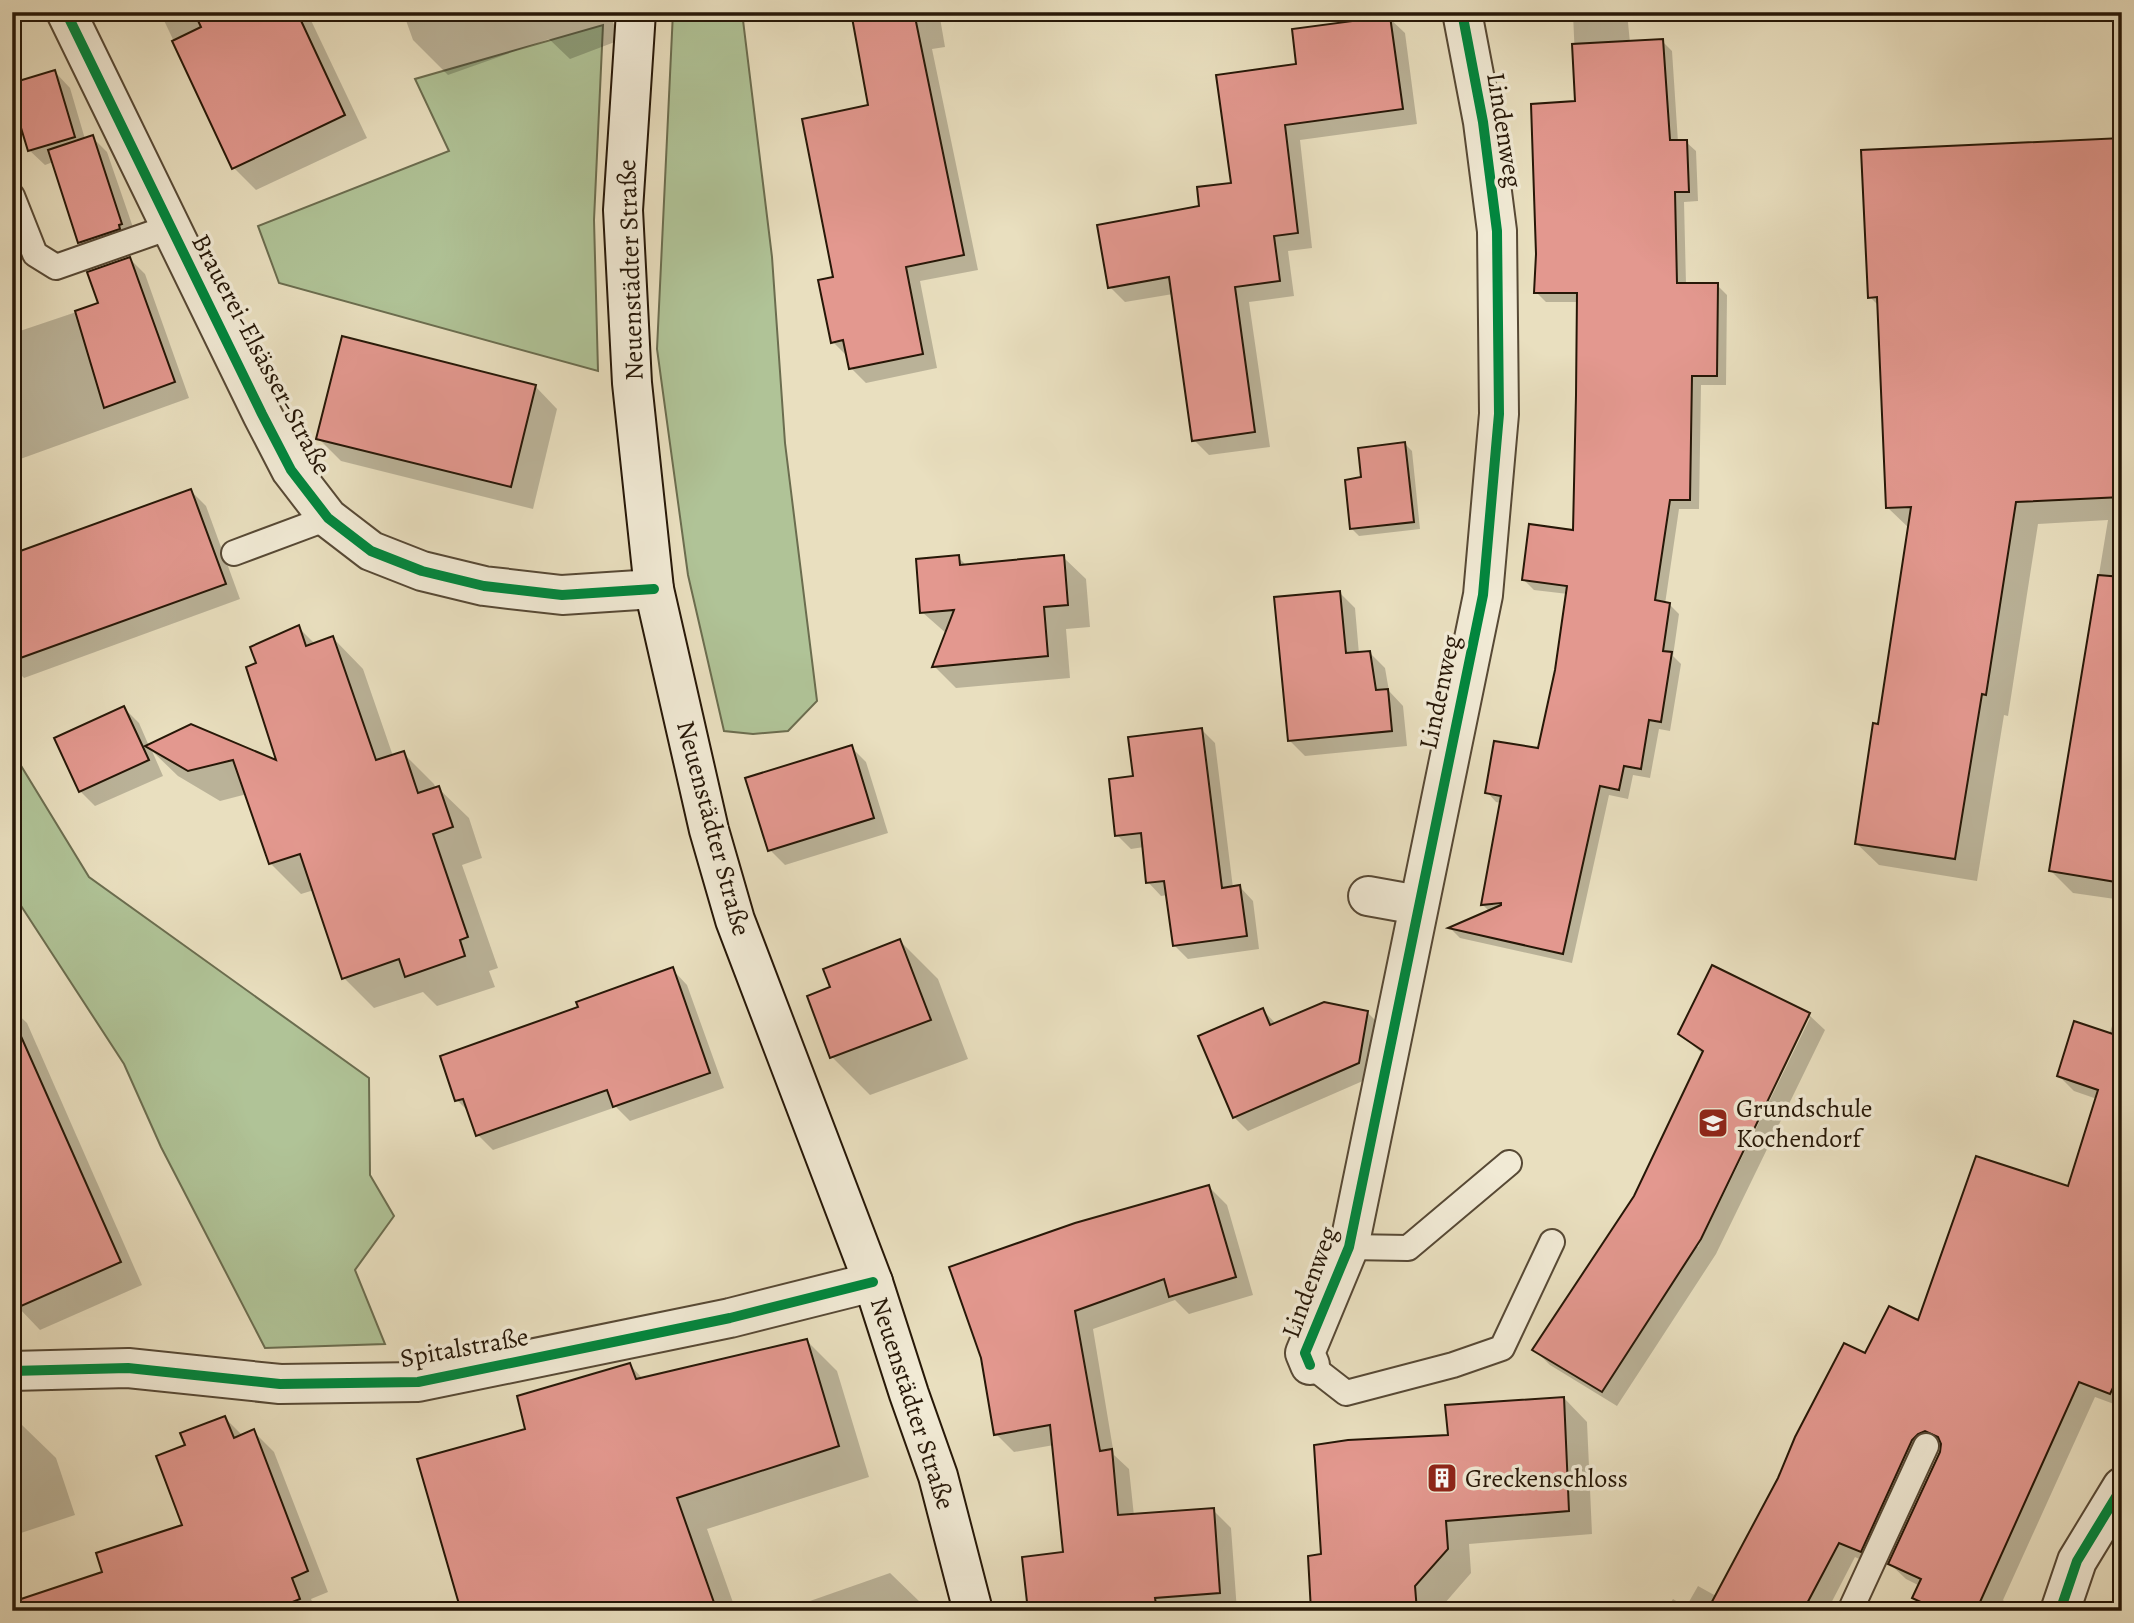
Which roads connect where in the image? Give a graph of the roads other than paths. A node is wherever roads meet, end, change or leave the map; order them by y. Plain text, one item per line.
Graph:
1 (66, 12) edge
2 (636, 12) edge
3 (1462, 12) edge
4 (12, 197) edge
5 (170, 227) junction
6 (328, 518) junction
7 (234, 553) dead end
8 (654, 589) junction
9 (1368, 895) dead end
10 (1418, 905) junction
11 (1509, 1163) dead end
12 (1552, 1242) dead end
13 (1349, 1247) junction
14 (873, 1282) junction
15 (1310, 1365) joint
16 (12, 1371) edge
17 (1926, 1446) dead end
18 (2122, 1487) edge
19 (973, 1611) edge
20 (1850, 1611) edge
21 (2060, 1611) edge

1 - 5 street, Brauerei-Elsässer-Straße
2 - 8 street, Neuenstädter Straße
3 - 10 street, Lindenweg
4 - 5 lane
5 - 6 street, Brauerei-Elsässer-Straße
6 - 7 lane
6 - 8 street, Brauerei-Elsässer-Straße
8 - 14 street, Neuenstädter Straße
9 - 10 street
10 - 13 street, Lindenweg
11 - 13 lane
12 - 15 lane, Lindenweg
13 - 15 street, Lindenweg
14 - 16 street, Spitalstraße
14 - 19 street, Neuenstädter Straße
17 - 20 lane
18 - 21 street

